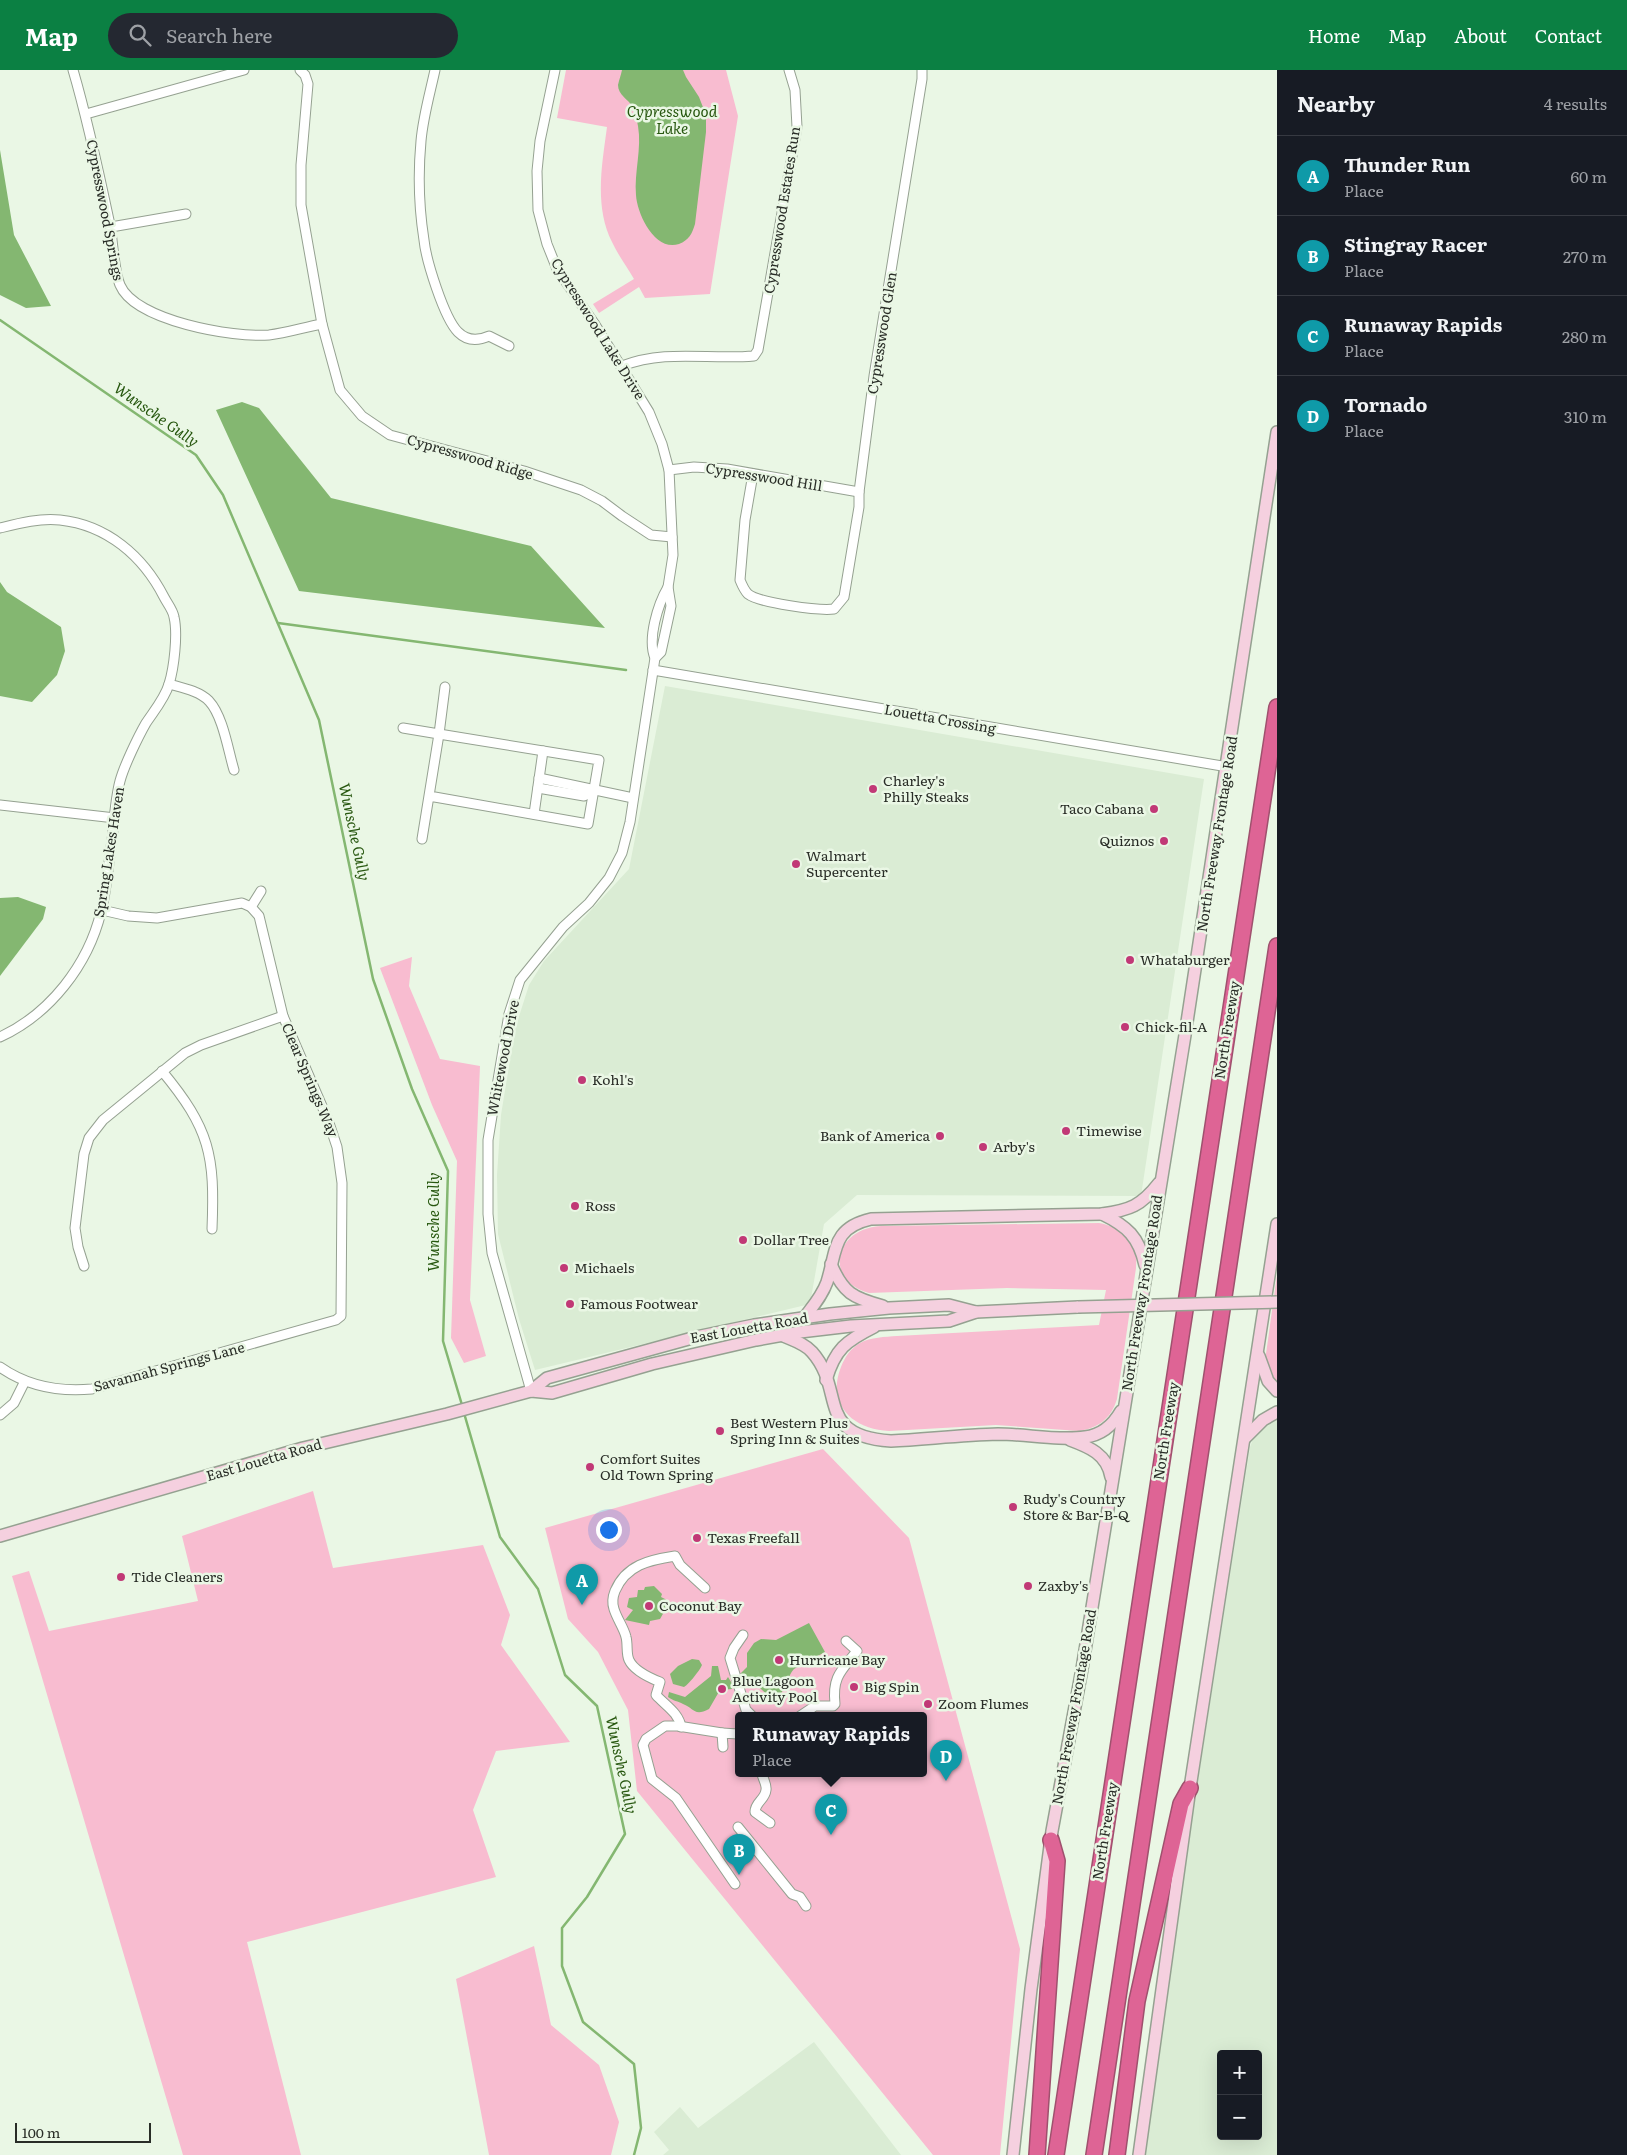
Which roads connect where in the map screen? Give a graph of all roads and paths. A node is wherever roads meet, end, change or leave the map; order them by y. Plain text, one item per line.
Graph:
1 (73, 70) edge
2 (244, 70) edge
3 (435, 70) edge
4 (555, 70) edge
5 (789, 70) edge
6 (922, 70) edge
7 (302, 73) edge
8 (86, 114) junction
9 (186, 214) dead end
10 (110, 227) junction
11 (322, 324) junction
12 (509, 346) dead end
13 (622, 366) junction
14 (1277, 432) edge
15 (669, 470) junction
16 (754, 474) junction
17 (859, 492) junction
18 (0, 528) edge
19 (672, 537) junction
20 (668, 587) junction
21 (656, 620) junction
22 (667, 622) junction
23 (655, 658) junction
24 (653, 670) junction
25 (169, 684) junction
26 (445, 687) dead end
27 (1277, 707) edge
28 (403, 728) dead end
29 (439, 734) junction
30 (543, 751) junction
31 (1228, 767) junction
32 (234, 770) dead end
33 (538, 783) junction
34 (594, 790) junction
35 (429, 796) junction
36 (633, 798) junction
37 (0, 805) edge
38 (534, 810) junction
39 (115, 818) junction
40 (422, 839) dead end
41 (261, 891) dead end
42 (251, 907) junction
43 (102, 910) junction
44 (1277, 946) edge
45 (282, 1016) junction
46 (0, 1037) edge
47 (162, 1071) junction
48 (1160, 1182) junction
49 (1102, 1214) junction
50 (1277, 1228) edge
51 (212, 1229) dead end
52 (831, 1264) junction
53 (84, 1266) dead end
54 (1146, 1272) junction
55 (1277, 1302) edge
56 (889, 1308) junction
57 (976, 1312) junction
58 (340, 1318) joint
59 (804, 1318) junction
60 (882, 1324) junction
61 (721, 1332) junction
62 (781, 1335) junction
63 (708, 1350) junction
64 (1258, 1353) junction
65 (0, 1367) edge
66 (826, 1380) junction
67 (26, 1381) junction
68 (530, 1391) junction
69 (1277, 1392) edge
70 (1125, 1403) junction
71 (1277, 1412) edge
72 (0, 1415) edge
73 (1063, 1438) junction
74 (1245, 1438) junction
75 (1112, 1483) junction
76 (0, 1536) edge
77 (705, 1588) dead end
78 (743, 1635) dead end
79 (846, 1641) dead end
80 (748, 1712) edge
81 (806, 1712) edge
82 (682, 1727) junction
83 (722, 1733) junction
84 (735, 1734) edge
85 (723, 1747) dead end
86 (763, 1777) edge
87 (1190, 1788) junction
88 (770, 1823) dead end
89 (738, 1827) dead end
90 (1051, 1840) junction
91 (735, 1884) dead end
92 (806, 1906) dead end
93 (1013, 2155) edge
94 (1037, 2155) edge
95 (1056, 2155) edge
96 (1094, 2155) edge
97 (1117, 2155) edge
98 (1139, 2155) edge

1 - 8 street, Cypresswood Springs
2 - 8 street
3 - 12 street
4 - 13 street, Cypresswood Lake Drive
5 - 13 street, Cypresswood Estates Run
6 - 17 street, Cypresswood Glen
7 - 11 street, Cypresswood Ridge
8 - 10 street, Cypresswood Springs
9 - 10 street
10 - 11 street, Cypresswood Springs
11 - 19 street, Cypresswood Ridge
13 - 15 street, Cypresswood Lake Drive
14 - 31 main road, North Freeway Frontage Road
15 - 16 street, Cypresswood Hill
15 - 19 street, Cypresswood Lake Drive
16 - 17 street, Cypresswood Hill
16 - 17 street, Cypresswood Glen
18 - 25 street, Spring Lakes Haven
19 - 20 street, Cypresswood Lake Drive
20 - 21 street, Cypresswood Lake Drive
20 - 22 street, Cypresswood Lake Drive
21 - 22 street
21 - 23 street, Cypresswood Lake Drive
22 - 23 street, Cypresswood Lake Drive
23 - 24 street, Cypresswood Lake Drive
24 - 31 street, Louetta Crossing
24 - 36 street, Whitewood Drive
25 - 32 street
25 - 39 street, Spring Lakes Haven
26 - 29 street
27 - 95 highway, North Freeway
28 - 29 street
29 - 30 street
29 - 35 street
30 - 33 street
30 - 34 street
31 - 48 main road, North Freeway Frontage Road
33 - 34 street
33 - 38 street
34 - 36 street
34 - 38 street
35 - 38 street
35 - 40 street
36 - 68 street, Whitewood Drive
37 - 39 street
39 - 43 street, Spring Lakes Haven
41 - 42 street
42 - 43 street
42 - 45 street, Clear Springs Way
43 - 46 street, Spring Lakes Haven
44 - 96 highway
45 - 47 street
45 - 58 street, Clear Springs Way
47 - 51 street
47 - 53 street
48 - 49 main road
48 - 54 main road, North Freeway Frontage Road
49 - 52 main road
49 - 54 main road
50 - 64 main road
52 - 56 main road
52 - 59 main road
54 - 70 main road, North Freeway Frontage Road
55 - 57 main road, East Louetta Road, bridge
56 - 57 main road, East Louetta Road
56 - 59 main road, East Louetta Road
57 - 60 main road, East Louetta Road
58 - 67 street, Savannah Springs Lane
59 - 61 main road, East Louetta Road
60 - 62 main road, East Louetta Road
60 - 66 main road
61 - 63 main road
61 - 68 main road, East Louetta Road
62 - 63 main road, East Louetta Road
62 - 66 main road
63 - 68 main road, East Louetta Road
64 - 69 main road
64 - 74 main road
65 - 67 street, Savannah Springs Lane
66 - 73 main road
67 - 72 street
68 - 76 main road, East Louetta Road
70 - 73 main road
70 - 75 main road, North Freeway Frontage Road
71 - 74 main road
73 - 75 main road
74 - 87 main road
75 - 90 main road, North Freeway Frontage Road
77 - 82 street
78 - 80 street
79 - 81 street
82 - 83 street
82 - 91 street
83 - 84 street
83 - 85 street
86 - 88 street
87 - 97 highway
87 - 98 main road
89 - 92 street
90 - 93 main road, North Freeway Frontage Road
90 - 94 highway

